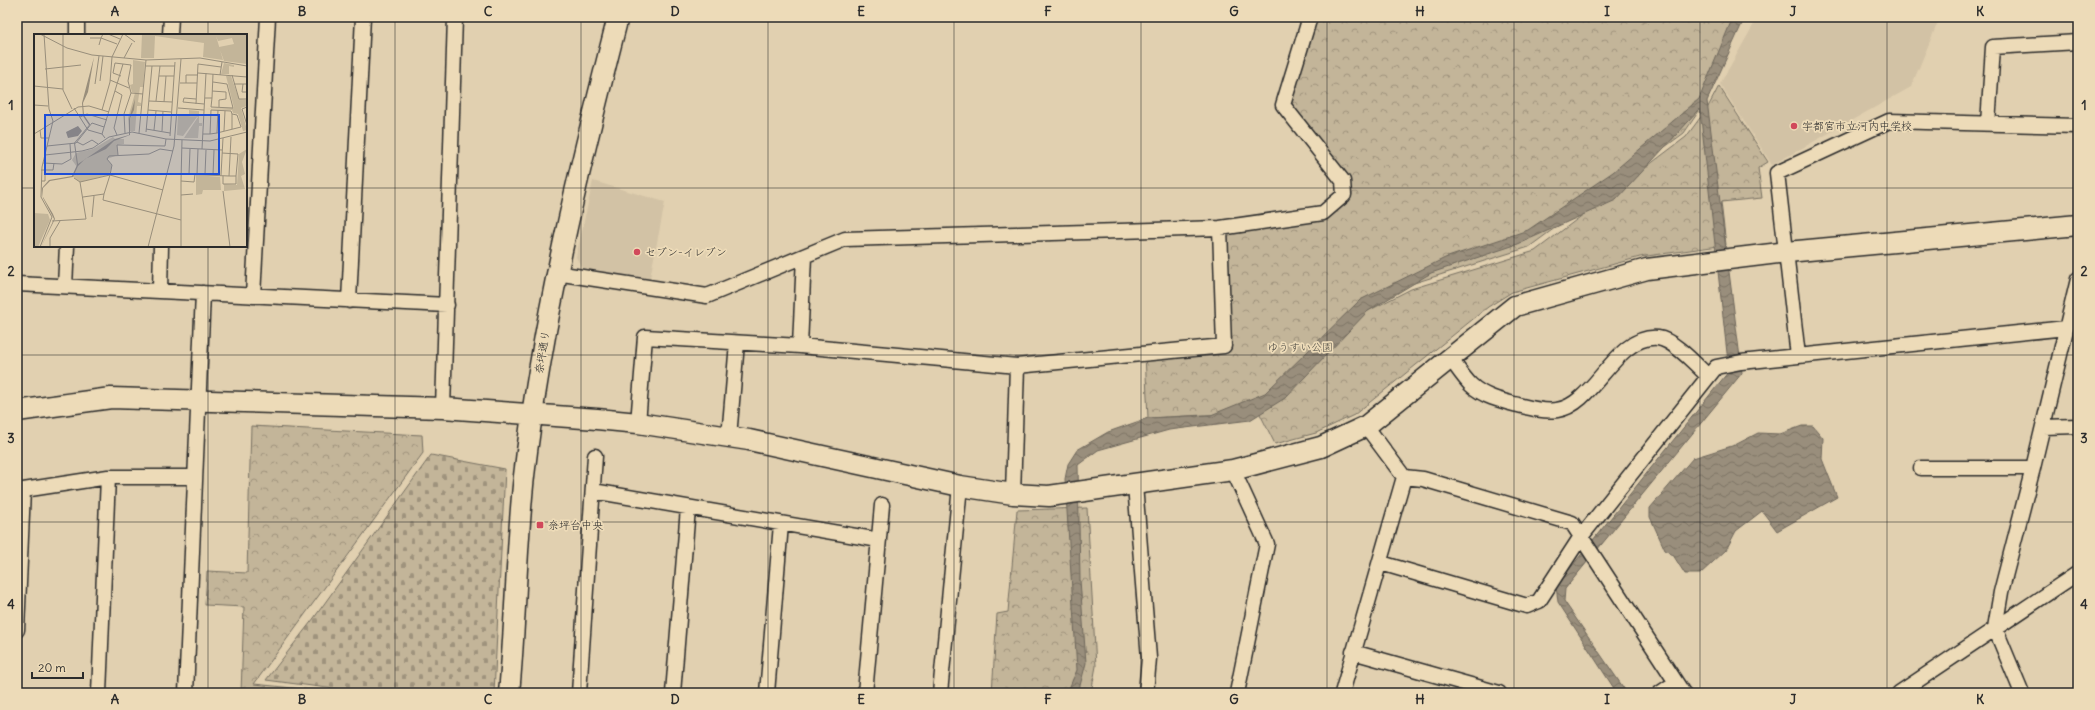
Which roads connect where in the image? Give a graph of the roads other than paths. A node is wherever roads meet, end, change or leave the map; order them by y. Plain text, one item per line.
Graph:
1 (77, 17) edge
2 (171, 17) edge
3 (268, 17) edge
4 (363, 17) edge
5 (455, 17) edge
6 (618, 17) edge
7 (1310, 17) edge
8 (77, 34) edge
9 (170, 34) edge
10 (2078, 42) edge
11 (1988, 124) junction
12 (2078, 126) edge
13 (2078, 225) edge
14 (1220, 228) junction
15 (67, 247) edge
16 (161, 247) edge
17 (1787, 252) junction
18 (804, 256) junction
19 (556, 273) junction
20 (2078, 279) edge
21 (17, 284) edge
22 (65, 286) junction
23 (160, 291) junction
24 (203, 293) junction
25 (253, 296) junction
26 (349, 301) junction
27 (447, 306) junction
28 (2066, 328) junction
29 (736, 343) junction
30 (800, 346) junction
31 (1798, 356) junction
32 (1450, 358) junction
33 (1017, 366) junction
34 (1708, 376) junction
35 (198, 400) junction
36 (444, 408) junction
37 (17, 412) edge
38 (533, 414) junction
39 (638, 423) junction
40 (1366, 426) junction
41 (2078, 426) edge
42 (2043, 427) junction
43 (729, 437) junction
44 (595, 456) dead end
45 (1921, 468) dead end
46 (2033, 468) junction
47 (1233, 470) junction
48 (108, 477) junction
49 (195, 477) junction
50 (1404, 477) junction
51 (1134, 485) junction
52 (960, 486) junction
53 (20, 490) edge
54 (593, 491) junction
55 (1013, 494) junction
56 (882, 505) dead end
57 (688, 508) junction
58 (780, 524) junction
59 (879, 540) junction
60 (1586, 547) junction
61 (1381, 563) junction
62 (2078, 573) edge
63 (1995, 628) junction
64 (17, 630) edge
65 (1353, 652) junction
66 (1679, 688) edge
67 (99, 693) edge
68 (186, 693) edge
69 (508, 693) edge
70 (579, 693) edge
71 (674, 693) edge
72 (767, 693) edge
73 (864, 693) edge
74 (940, 693) edge
75 (1146, 693) edge
76 (1237, 693) edge
77 (1342, 693) edge
78 (1499, 693) edge
79 (1660, 693) edge
80 (1899, 693) edge
81 (2022, 693) edge

1 - 8 street
2 - 9 street
3 - 25 street
4 - 26 street
5 - 27 street
6 - 19 street, 奈坪通り
7 - 14 street
10 - 11 street
11 - 12 street
11 - 17 street
13 - 17 street
14 - 18 street
14 - 33 street
15 - 22 street
16 - 23 street
17 - 31 street
17 - 32 street
18 - 19 street
18 - 30 street
19 - 38 street, 奈坪通り
20 - 28 street
21 - 22 street
22 - 23 street
23 - 24 street
24 - 25 street
24 - 35 street
25 - 26 street
26 - 27 street
27 - 36 street
28 - 31 street
28 - 42 street
29 - 30 street
29 - 39 street
29 - 43 street
30 - 33 street
31 - 34 street
32 - 34 street
32 - 40 street
33 - 55 street
34 - 60 street
35 - 36 street
35 - 37 street
35 - 49 street
36 - 38 street
38 - 39 street
38 - 69 street, 奈坪通り
39 - 43 street
40 - 47 street
40 - 50 street
41 - 42 street
42 - 46 street
43 - 52 street
44 - 54 street
45 - 46 street
46 - 63 street
47 - 51 street
47 - 76 street
48 - 49 street
48 - 53 street
48 - 67 street
49 - 68 street
50 - 60 street
50 - 61 street
51 - 55 street
51 - 75 street
52 - 55 street
52 - 74 street
53 - 64 street
54 - 57 street
54 - 70 street
56 - 59 street
57 - 58 street
57 - 71 street
58 - 59 street
58 - 72 street
59 - 73 street
60 - 61 street
60 - 66 street
61 - 65 street
62 - 63 street
63 - 80 street
63 - 81 street
65 - 77 street
65 - 78 street
66 - 79 street

